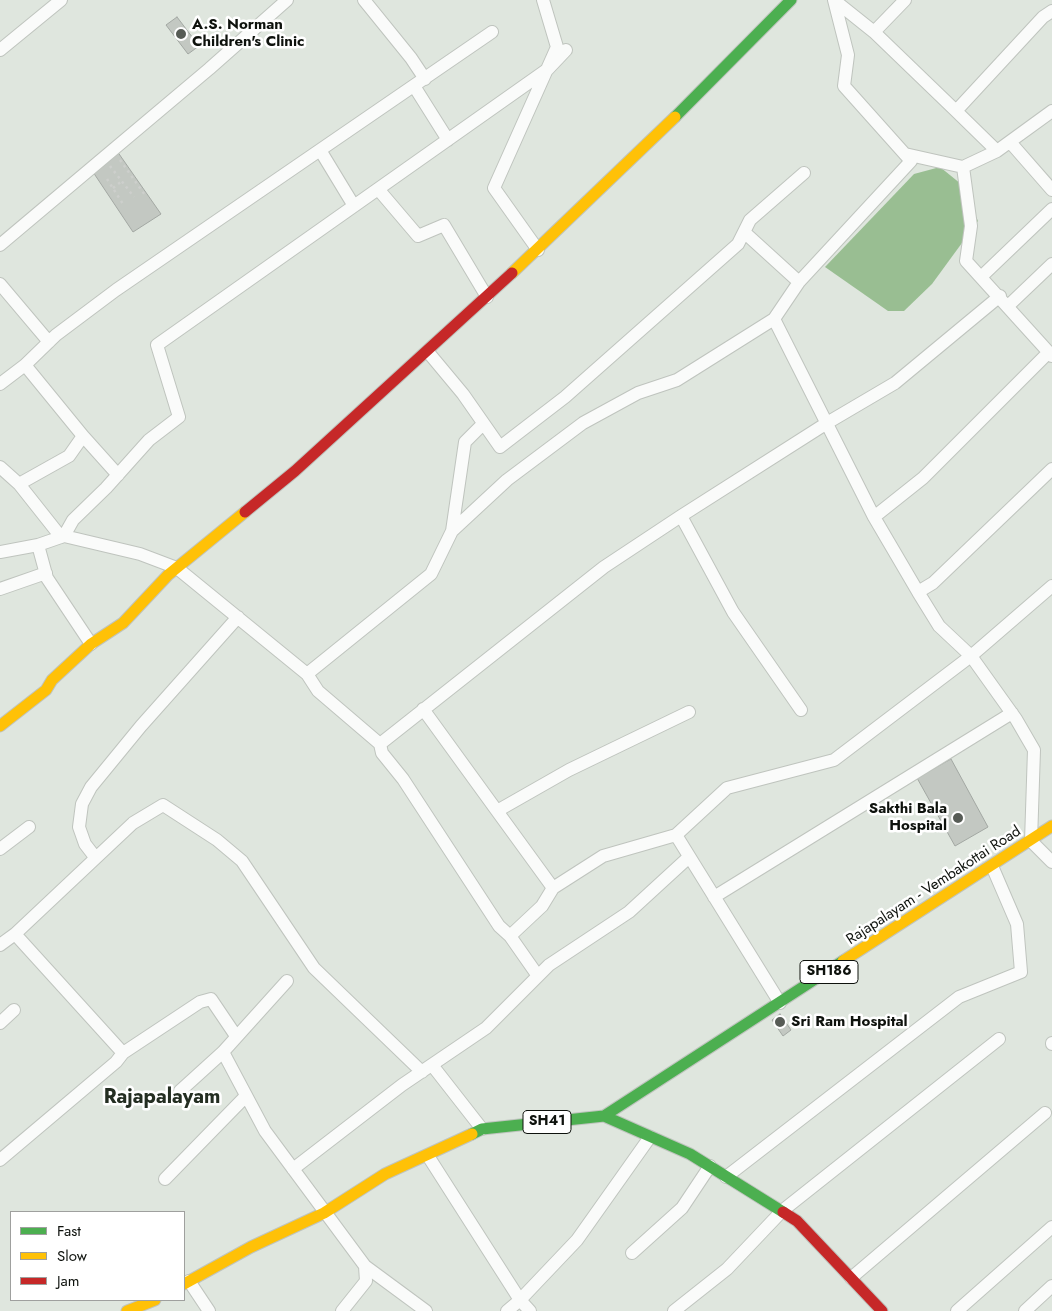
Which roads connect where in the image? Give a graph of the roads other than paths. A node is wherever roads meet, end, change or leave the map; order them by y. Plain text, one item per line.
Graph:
1 (61, 0) edge
2 (287, 0) edge
3 (364, 0) edge
4 (543, 0) edge
5 (791, 0) edge
6 (834, 0) edge
7 (905, 0) edge
8 (1052, 11) edge
9 (492, 32) dead end
10 (874, 32) junction
11 (0, 50) edge
12 (566, 50) dead end
13 (548, 69) junction
14 (425, 79) junction
15 (414, 86) junction
16 (956, 111) junction
17 (1052, 111) edge
18 (448, 140) junction
19 (1010, 142) junction
20 (320, 150) junction
21 (997, 151) junction
22 (906, 154) junction
23 (963, 167) junction
24 (804, 174) dead end
25 (378, 189) junction
26 (1052, 190) edge
27 (354, 206) junction
28 (1052, 208) edge
29 (744, 232) junction
30 (0, 245) edge
31 (538, 250) junction
32 (1052, 264) edge
33 (981, 277) junction
34 (799, 282) junction
35 (0, 284) edge
36 (487, 297) junction
37 (1004, 301) junction
38 (774, 319) junction
39 (49, 342) junction
40 (428, 352) junction
41 (1050, 354) edge
42 (25, 365) junction
43 (0, 384) edge
44 (827, 422) junction
45 (484, 424) junction
46 (83, 436) junction
47 (0, 467) edge
48 (1052, 468) edge
49 (118, 475) junction
50 (19, 484) junction
51 (681, 516) junction
52 (874, 517) junction
53 (452, 531) junction
54 (62, 537) junction
55 (38, 545) junction
56 (0, 552) edge
57 (176, 568) junction
58 (46, 573) junction
59 (1052, 586) edge
60 (0, 589) edge
61 (918, 592) junction
62 (238, 617) junction
63 (91, 644) junction
64 (971, 656) junction
65 (307, 674) junction
66 (422, 709) junction
67 (801, 710) dead end
68 (688, 712) dead end
69 (1012, 713) junction
70 (0, 726) edge
71 (380, 744) junction
72 (497, 811) junction
73 (1052, 826) edge
74 (29, 827) dead end
75 (676, 835) junction
76 (1031, 841) junction
77 (0, 849) edge
78 (95, 857) junction
79 (690, 858) junction
80 (1052, 862) edge
81 (992, 866) junction
82 (553, 888) junction
83 (714, 897) junction
84 (15, 934) junction
85 (510, 936) junction
86 (0, 945) edge
87 (538, 976) junction
88 (287, 981) dead end
89 (780, 1003) junction
90 (14, 1010) dead end
91 (0, 1023) edge
92 (236, 1036) junction
93 (999, 1039) dead end
94 (223, 1052) junction
95 (123, 1054) junction
96 (427, 1068) junction
97 (180, 1091) dead end
98 (245, 1097) junction
99 (1045, 1113) dead end
100 (604, 1116) junction
101 (482, 1129) junction
102 (650, 1137) junction
103 (428, 1156) junction
104 (0, 1160) edge
105 (710, 1166) junction
106 (293, 1169) junction
107 (726, 1177) junction
108 (165, 1179) dead end
109 (782, 1211) junction
110 (324, 1213) junction
111 (1052, 1227) edge
112 (632, 1253) dead end
113 (365, 1266) junction
114 (851, 1278) junction
115 (186, 1282) edge
116 (1052, 1286) edge
117 (520, 1300) junction
118 (152, 1301) edge
119 (127, 1311) edge
120 (209, 1311) edge
121 (342, 1311) edge
122 (426, 1311) edge
123 (507, 1311) edge
124 (530, 1311) edge
125 (674, 1311) edge
126 (882, 1311) edge
127 (957, 1311) edge
128 (1026, 1311) edge

1 - 11 street
2 - 30 street
3 - 14 street
4 - 13 street
5 - 31 main road
6 - 10 street
6 - 22 street
7 - 10 street
8 - 16 street
9 - 14 street
10 - 16 street
12 - 13 street
13 - 18 street
13 - 31 street
14 - 15 street
15 - 18 street
15 - 20 street
16 - 21 street
17 - 19 street
18 - 25 street
19 - 21 street
19 - 26 street
20 - 27 street
20 - 39 street
21 - 23 street
22 - 23 street
22 - 34 street
23 - 33 street
24 - 29 street
25 - 27 street
25 - 36 street
27 - 49 street
28 - 33 street
29 - 34 street
29 - 45 street
31 - 36 main road
32 - 37 street
33 - 37 street
34 - 38 street
35 - 39 street
36 - 40 main road
37 - 41 street
37 - 44 street
38 - 44 street
38 - 53 street
39 - 42 street
40 - 45 street
40 - 57 main road
41 - 52 street
42 - 43 street
42 - 46 street
44 - 51 street
44 - 52 street
45 - 53 street
46 - 49 street
46 - 50 street
47 - 50 street
48 - 61 street
49 - 54 street
50 - 54 street
51 - 66 street
51 - 67 street
52 - 61 street
53 - 65 street
54 - 55 street
54 - 57 street
55 - 56 street
55 - 58 street
57 - 62 street
57 - 63 main road
58 - 60 street
58 - 63 street
59 - 64 street
61 - 64 street
62 - 65 street
62 - 78 street
63 - 70 main road
64 - 69 street
64 - 75 street
65 - 71 street
66 - 71 street
66 - 72 street
68 - 72 street
69 - 76 street
69 - 83 street
71 - 85 street
72 - 82 street
73 - 76 main road, Rajapalayam - Vembakottai Road / SH186
74 - 77 street
75 - 79 street
75 - 82 street
76 - 80 street
76 - 81 main road, Rajapalayam - Vembakottai Road / SH186
78 - 84 street
78 - 96 street
79 - 83 street
79 - 87 street
81 - 89 main road, Rajapalayam - Vembakottai Road / SH186
81 - 107 street
82 - 85 street
83 - 89 street
84 - 86 street
84 - 95 street
85 - 87 street
87 - 96 street
88 - 92 street
89 - 100 main road, Rajapalayam - Vembakottai Road / SH186
90 - 91 street
92 - 94 street
92 - 95 street
93 - 109 street
94 - 97 street
94 - 98 street
95 - 104 street
96 - 101 street
96 - 106 street
98 - 106 street
98 - 108 street
99 - 114 street
100 - 101 main road, SH41
100 - 102 main road
101 - 103 main road, SH41
102 - 105 main road
102 - 117 street
103 - 110 main road, SH41
103 - 117 street
105 - 107 main road
105 - 112 street
106 - 110 street
107 - 109 main road
109 - 114 main road
109 - 125 street
110 - 113 street
110 - 115 main road, SH41
111 - 127 street
113 - 121 street
113 - 122 street
114 - 126 main road
115 - 120 street
116 - 128 street
117 - 123 street
117 - 124 street
118 - 119 main road

